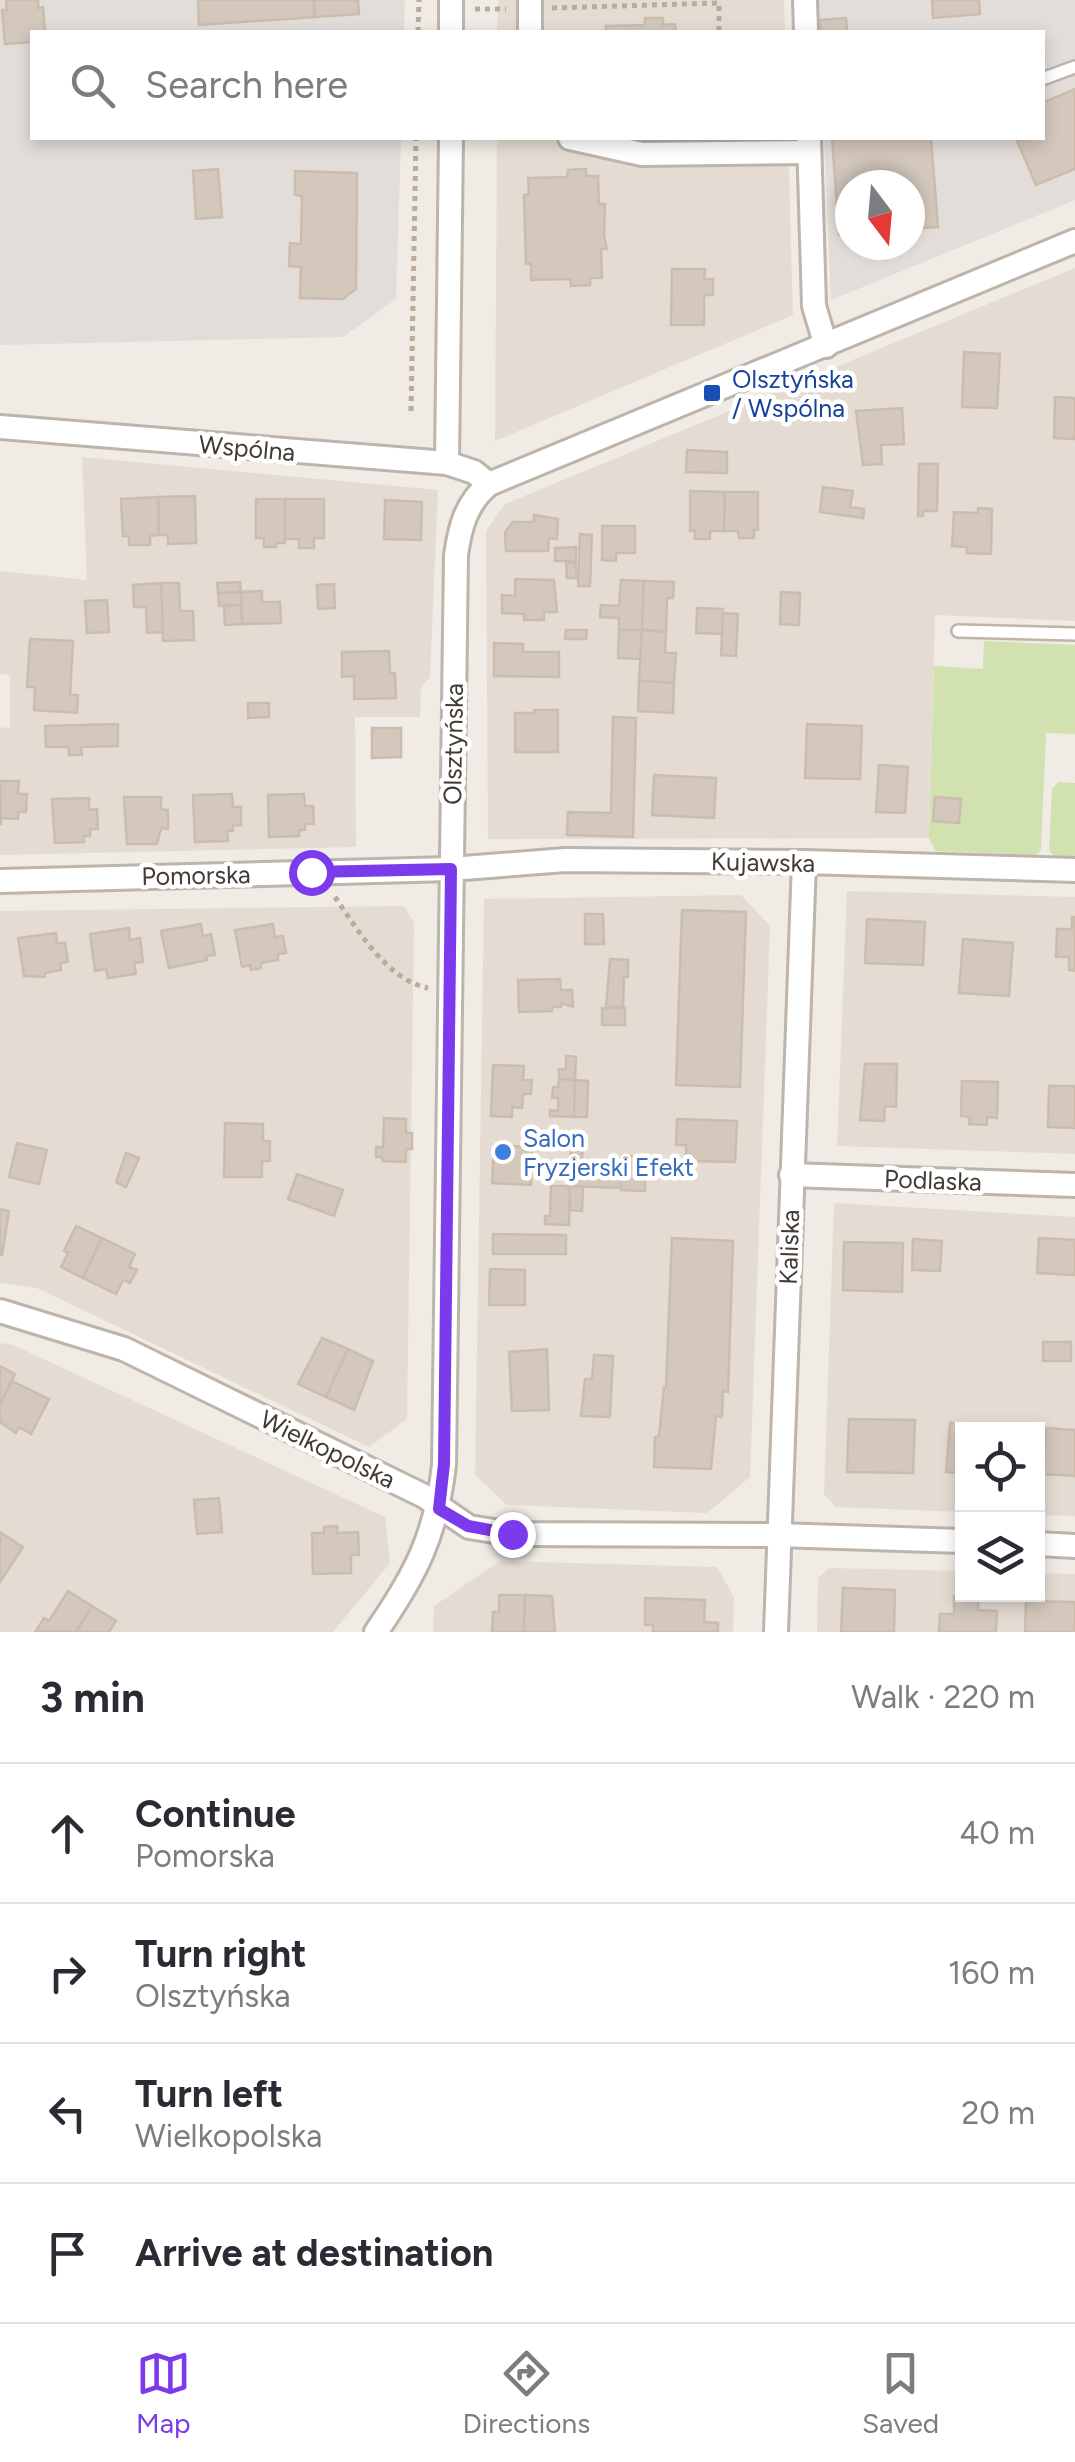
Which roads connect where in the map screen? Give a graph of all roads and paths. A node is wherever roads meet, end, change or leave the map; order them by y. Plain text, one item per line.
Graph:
1 (419, 0) edge
2 (451, 0) edge
3 (586, 0) edge
4 (805, 0) edge
5 (684, 2) edge
6 (582, 7) junction
7 (475, 9) dead end
8 (530, 14) edge
9 (418, 30) edge
10 (451, 30) edge
11 (719, 30) edge
12 (806, 30) edge
13 (1075, 67) edge
14 (1045, 78) edge
15 (416, 140) edge
16 (451, 140) edge
17 (579, 140) edge
18 (809, 145) edge
19 (1075, 241) edge
20 (826, 346) junction
21 (410, 412) dead end
22 (0, 427) edge
23 (447, 463) junction
24 (489, 484) junction
25 (958, 630) dead end
26 (1075, 634) edge
27 (804, 862) junction
28 (451, 869) junction
29 (1075, 870) edge
30 (0, 880) edge
31 (333, 895) dead end
32 (431, 988) dead end
33 (791, 1175) junction
34 (1075, 1185) edge
35 (0, 1311) edge
36 (439, 1509) junction
37 (778, 1535) junction
38 (955, 1542) edge
39 (1045, 1544) edge
40 (1075, 1546) edge
41 (376, 1632) edge
42 (776, 1632) edge

1 - 9 path
2 - 10 street
3 - 6 path
4 - 12 street
5 - 6 path
5 - 11 path
6 - 8 path
7 - 8 path
13 - 14 lane
15 - 21 path
16 - 23 street
17 - 18 street
18 - 20 street
19 - 20 street
20 - 24 street
22 - 23 street, Wspólna
23 - 24 street, Wspólna
24 - 28 street, Olsztyńska
25 - 26 lane
27 - 28 street, Kujawska
27 - 29 street, Kujawska
27 - 33 street, Kaliska
28 - 30 street, Pomorska
28 - 36 street, Olsztyńska
31 - 32 path
33 - 34 street, Podlaska
33 - 37 street, Kaliska
35 - 36 street, Wielkopolska
36 - 37 street, Wielkopolska
36 - 41 street, Olsztyńska
37 - 38 street, Wielkopolska
37 - 42 street, Kaliska
39 - 40 street

